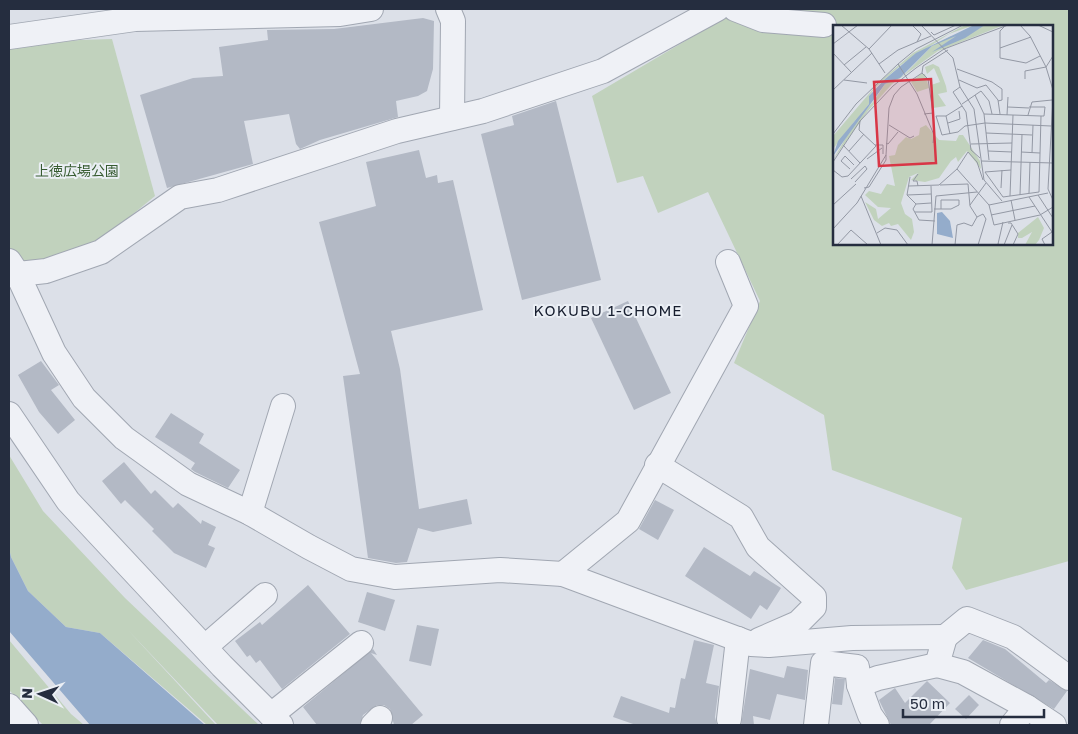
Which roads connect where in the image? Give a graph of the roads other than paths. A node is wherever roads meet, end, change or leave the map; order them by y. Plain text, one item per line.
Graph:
1 (371, 9) edge
2 (448, 9) edge
3 (717, 9) edge
4 (735, 9) edge
5 (824, 25) dead end
6 (9, 37) edge
7 (452, 118) junction
8 (728, 262) dead end
9 (12, 270) edge
10 (283, 406) dead end
11 (9, 414) edge
12 (657, 465) junction
13 (250, 513) junction
14 (563, 574) junction
15 (265, 595) dead end
16 (945, 637) junction
17 (744, 642) junction
18 (361, 643) dead end
19 (205, 647) junction
20 (937, 665) junction
21 (1069, 678) edge
22 (860, 685) junction
23 (9, 706) edge
24 (1027, 707) junction
25 (729, 719) dead end
26 (276, 720) edge
27 (26, 725) edge
28 (816, 725) edge
29 (877, 725) edge
30 (1012, 725) edge
31 (1054, 725) edge

1 - 6 street
2 - 7 street
3 - 7 street
4 - 5 street
7 - 9 street
8 - 12 street
9 - 13 street
10 - 13 street
11 - 19 street
12 - 14 street
12 - 17 street
13 - 14 street
14 - 17 street
15 - 19 street
16 - 17 street
16 - 20 street
16 - 21 street
17 - 25 street
18 - 26 street
19 - 26 street
20 - 22 street
20 - 24 street
22 - 28 street
22 - 29 street
23 - 27 street
24 - 30 street
24 - 31 street

